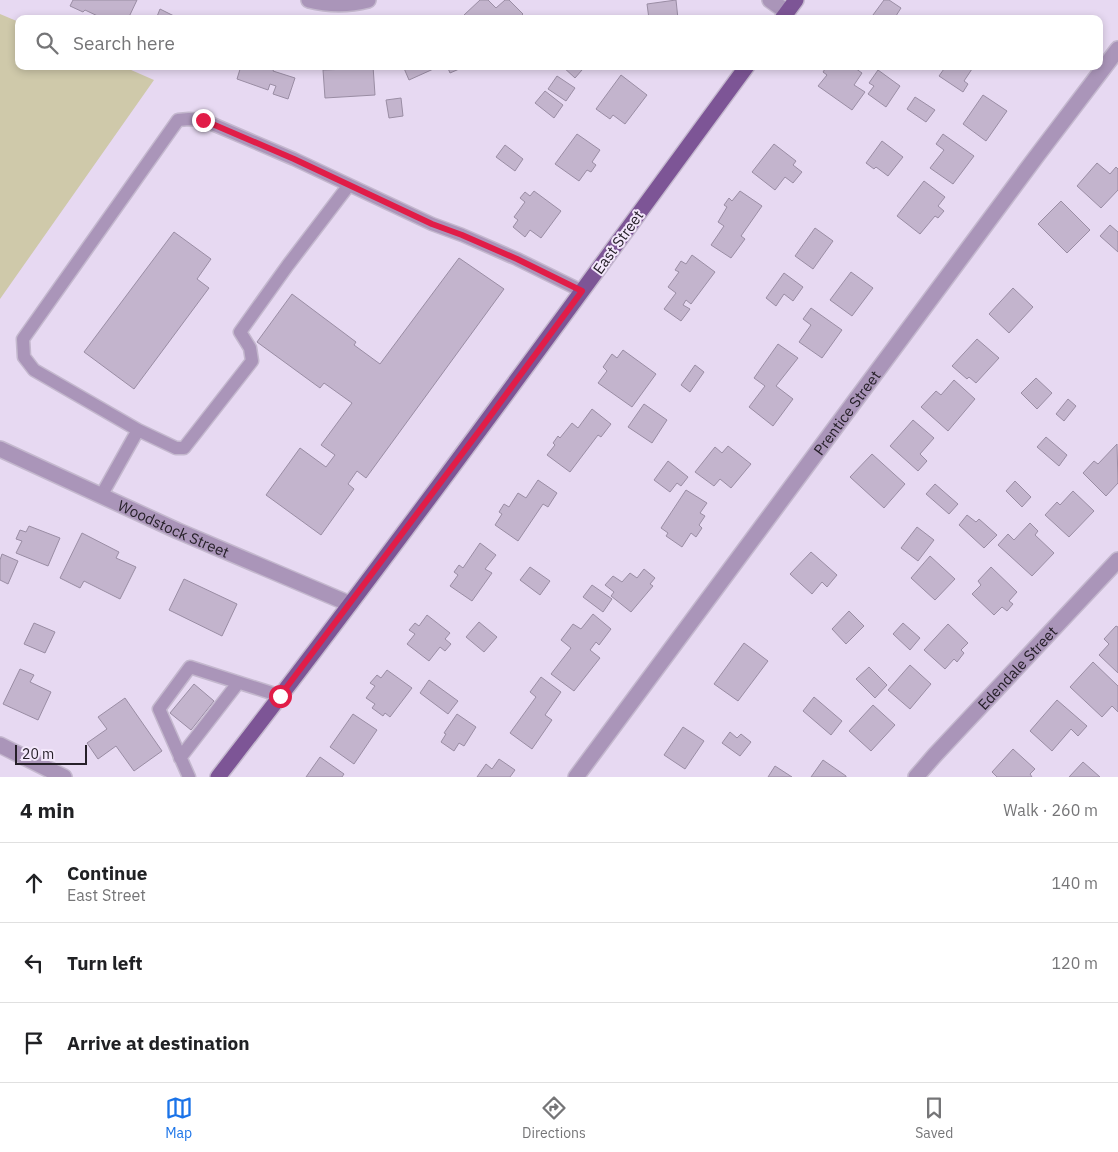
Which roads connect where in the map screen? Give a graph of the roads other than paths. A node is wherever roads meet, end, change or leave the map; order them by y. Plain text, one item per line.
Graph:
1 (309, 0) edge
2 (368, 0) edge
3 (770, 0) edge
4 (788, 10) edge
5 (1118, 49) edge
6 (1103, 69) edge
7 (744, 70) edge
8 (1102, 70) edge
9 (349, 185) junction
10 (582, 291) junction
11 (138, 430) junction
12 (0, 449) edge
13 (101, 496) junction
14 (1118, 560) edge
15 (350, 604) junction
16 (238, 683) junction
17 (280, 696) junction
18 (0, 745) edge
19 (180, 758) junction
20 (57, 775) edge
21 (189, 777) edge
22 (218, 777) edge
23 (576, 777) edge
24 (916, 777) edge

1 - 2 street
3 - 4 street
5 - 6 street, Prentice Street
7 - 10 main road, East Street
8 - 23 street, Prentice Street
9 - 10 lane
9 - 11 lane
9 - 11 lane
10 - 15 main road, East Street
11 - 13 lane
12 - 13 street, Woodstock Street
13 - 15 street, Woodstock Street
14 - 24 street, Edendale Street
15 - 17 main road, East Street
16 - 17 lane
16 - 19 lane
16 - 19 lane
17 - 22 main road, East Street
18 - 20 street
19 - 21 lane

